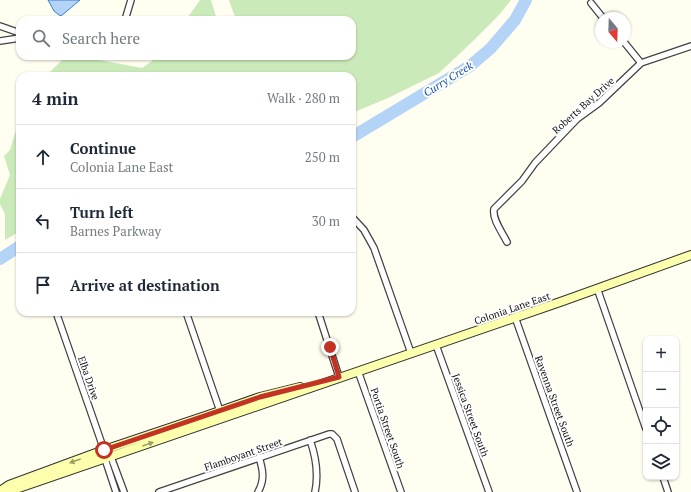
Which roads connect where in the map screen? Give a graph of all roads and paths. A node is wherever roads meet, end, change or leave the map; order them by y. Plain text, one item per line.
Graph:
1 (131, 0) edge
2 (591, 3) dead end
3 (598, 12) edge
4 (126, 16) edge
5 (0, 26) edge
6 (16, 32) edge
7 (16, 39) edge
8 (0, 41) edge
9 (691, 46) edge
10 (629, 48) edge
11 (641, 62) junction
12 (356, 221) edge
13 (507, 242) dead end
14 (691, 255) edge
15 (597, 288) junction
16 (57, 316) edge
17 (187, 316) edge
18 (319, 316) edge
19 (515, 317) junction
20 (436, 344) junction
21 (411, 353) junction
22 (358, 371) junction
23 (339, 377) junction
24 (221, 415) junction
25 (643, 419) edge
26 (310, 440) junction
27 (104, 450) junction
28 (108, 458) junction
29 (259, 458) junction
30 (664, 480) edge
31 (0, 491) edge
32 (4, 492) edge
33 (116, 492) edge
34 (124, 492) edge
35 (159, 492) edge
36 (258, 492) edge
37 (315, 492) edge
38 (355, 492) edge
39 (401, 492) edge
40 (489, 492) edge
41 (577, 492) edge
42 (668, 492) edge

1 - 4 street
2 - 3 street
5 - 6 street
7 - 8 street
9 - 11 street, Roberts Bay Drive
10 - 11 street
11 - 13 street, Roberts Bay Drive
12 - 21 street
14 - 15 street, Colonia Lane East
15 - 19 street, Colonia Lane East
15 - 25 street
16 - 27 street, Elba Drive
17 - 24 street
18 - 23 street
19 - 20 street, Colonia Lane East
19 - 41 street, Ravenna Street South
20 - 21 street, Colonia Lane East
20 - 40 street, Jessica Street South
21 - 22 street, Colonia Lane East
22 - 23 street, Colonia Lane East
22 - 39 street, Portia Street South
23 - 24 street, Colonia Lane East
24 - 27 street, Colonia Lane East
28 -> 24 street, Colonia Lane East
26 - 29 street, Flamboyant Street
26 - 37 street
26 - 38 street, Flamboyant Street
27 - 28 street, Elba Drive
27 -> 31 street, Colonia Lane East
28 - 32 street, Colonia Lane East
28 - 33 street
28 - 34 street
29 - 35 street, Flamboyant Street
29 - 36 street
30 - 42 street

